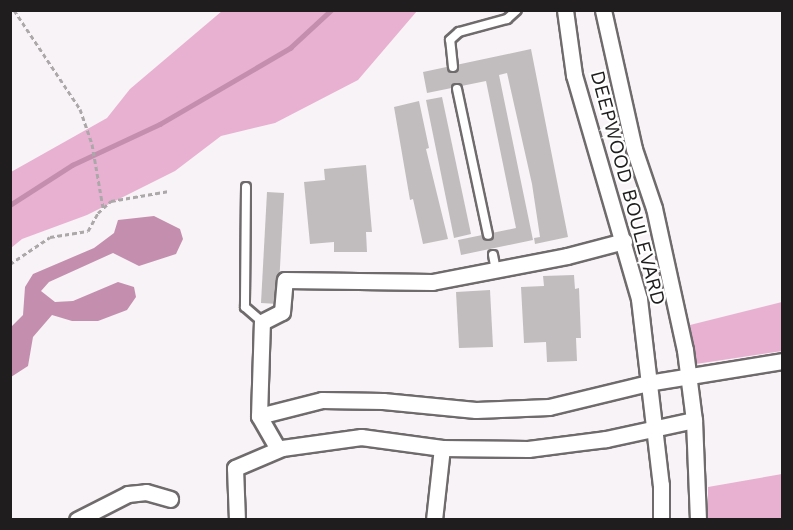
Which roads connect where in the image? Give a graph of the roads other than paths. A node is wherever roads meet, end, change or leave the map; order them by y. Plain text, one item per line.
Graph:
1 (517, 10) edge
2 (565, 10) edge
3 (603, 10) edge
4 (453, 67) dead end
5 (458, 89) dead end
6 (246, 187) dead end
7 (488, 235) dead end
8 (624, 241) junction
9 (493, 255) dead end
10 (496, 271) junction
11 (262, 322) junction
12 (783, 361) edge
13 (689, 378) junction
14 (648, 383) junction
15 (259, 416) junction
16 (694, 420) junction
17 (654, 426) junction
18 (442, 448) junction
19 (278, 449) junction
20 (170, 499) dead end
21 (77, 519) edge
22 (237, 519) edge
23 (434, 519) edge
24 (661, 519) edge
25 (698, 519) edge

1 - 4 lane
2 - 8 street, DEEPWOOD BOULEVARD
3 - 13 street, DEEPWOOD BOULEVARD
5 - 7 lane
6 - 11 lane
8 - 10 street
8 - 14 street, DEEPWOOD BOULEVARD
9 - 10 lane
10 - 11 street
11 - 15 street
12 - 13 street
13 - 14 street
13 - 16 street, DEEPWOOD BOULEVARD
14 - 15 street
14 - 17 street, DEEPWOOD BOULEVARD
15 - 19 street
16 - 17 street
16 - 25 street, DEEPWOOD BOULEVARD
17 - 18 street
17 - 24 street, DEEPWOOD BOULEVARD
18 - 19 street
18 - 23 street
19 - 22 street
20 - 21 street

